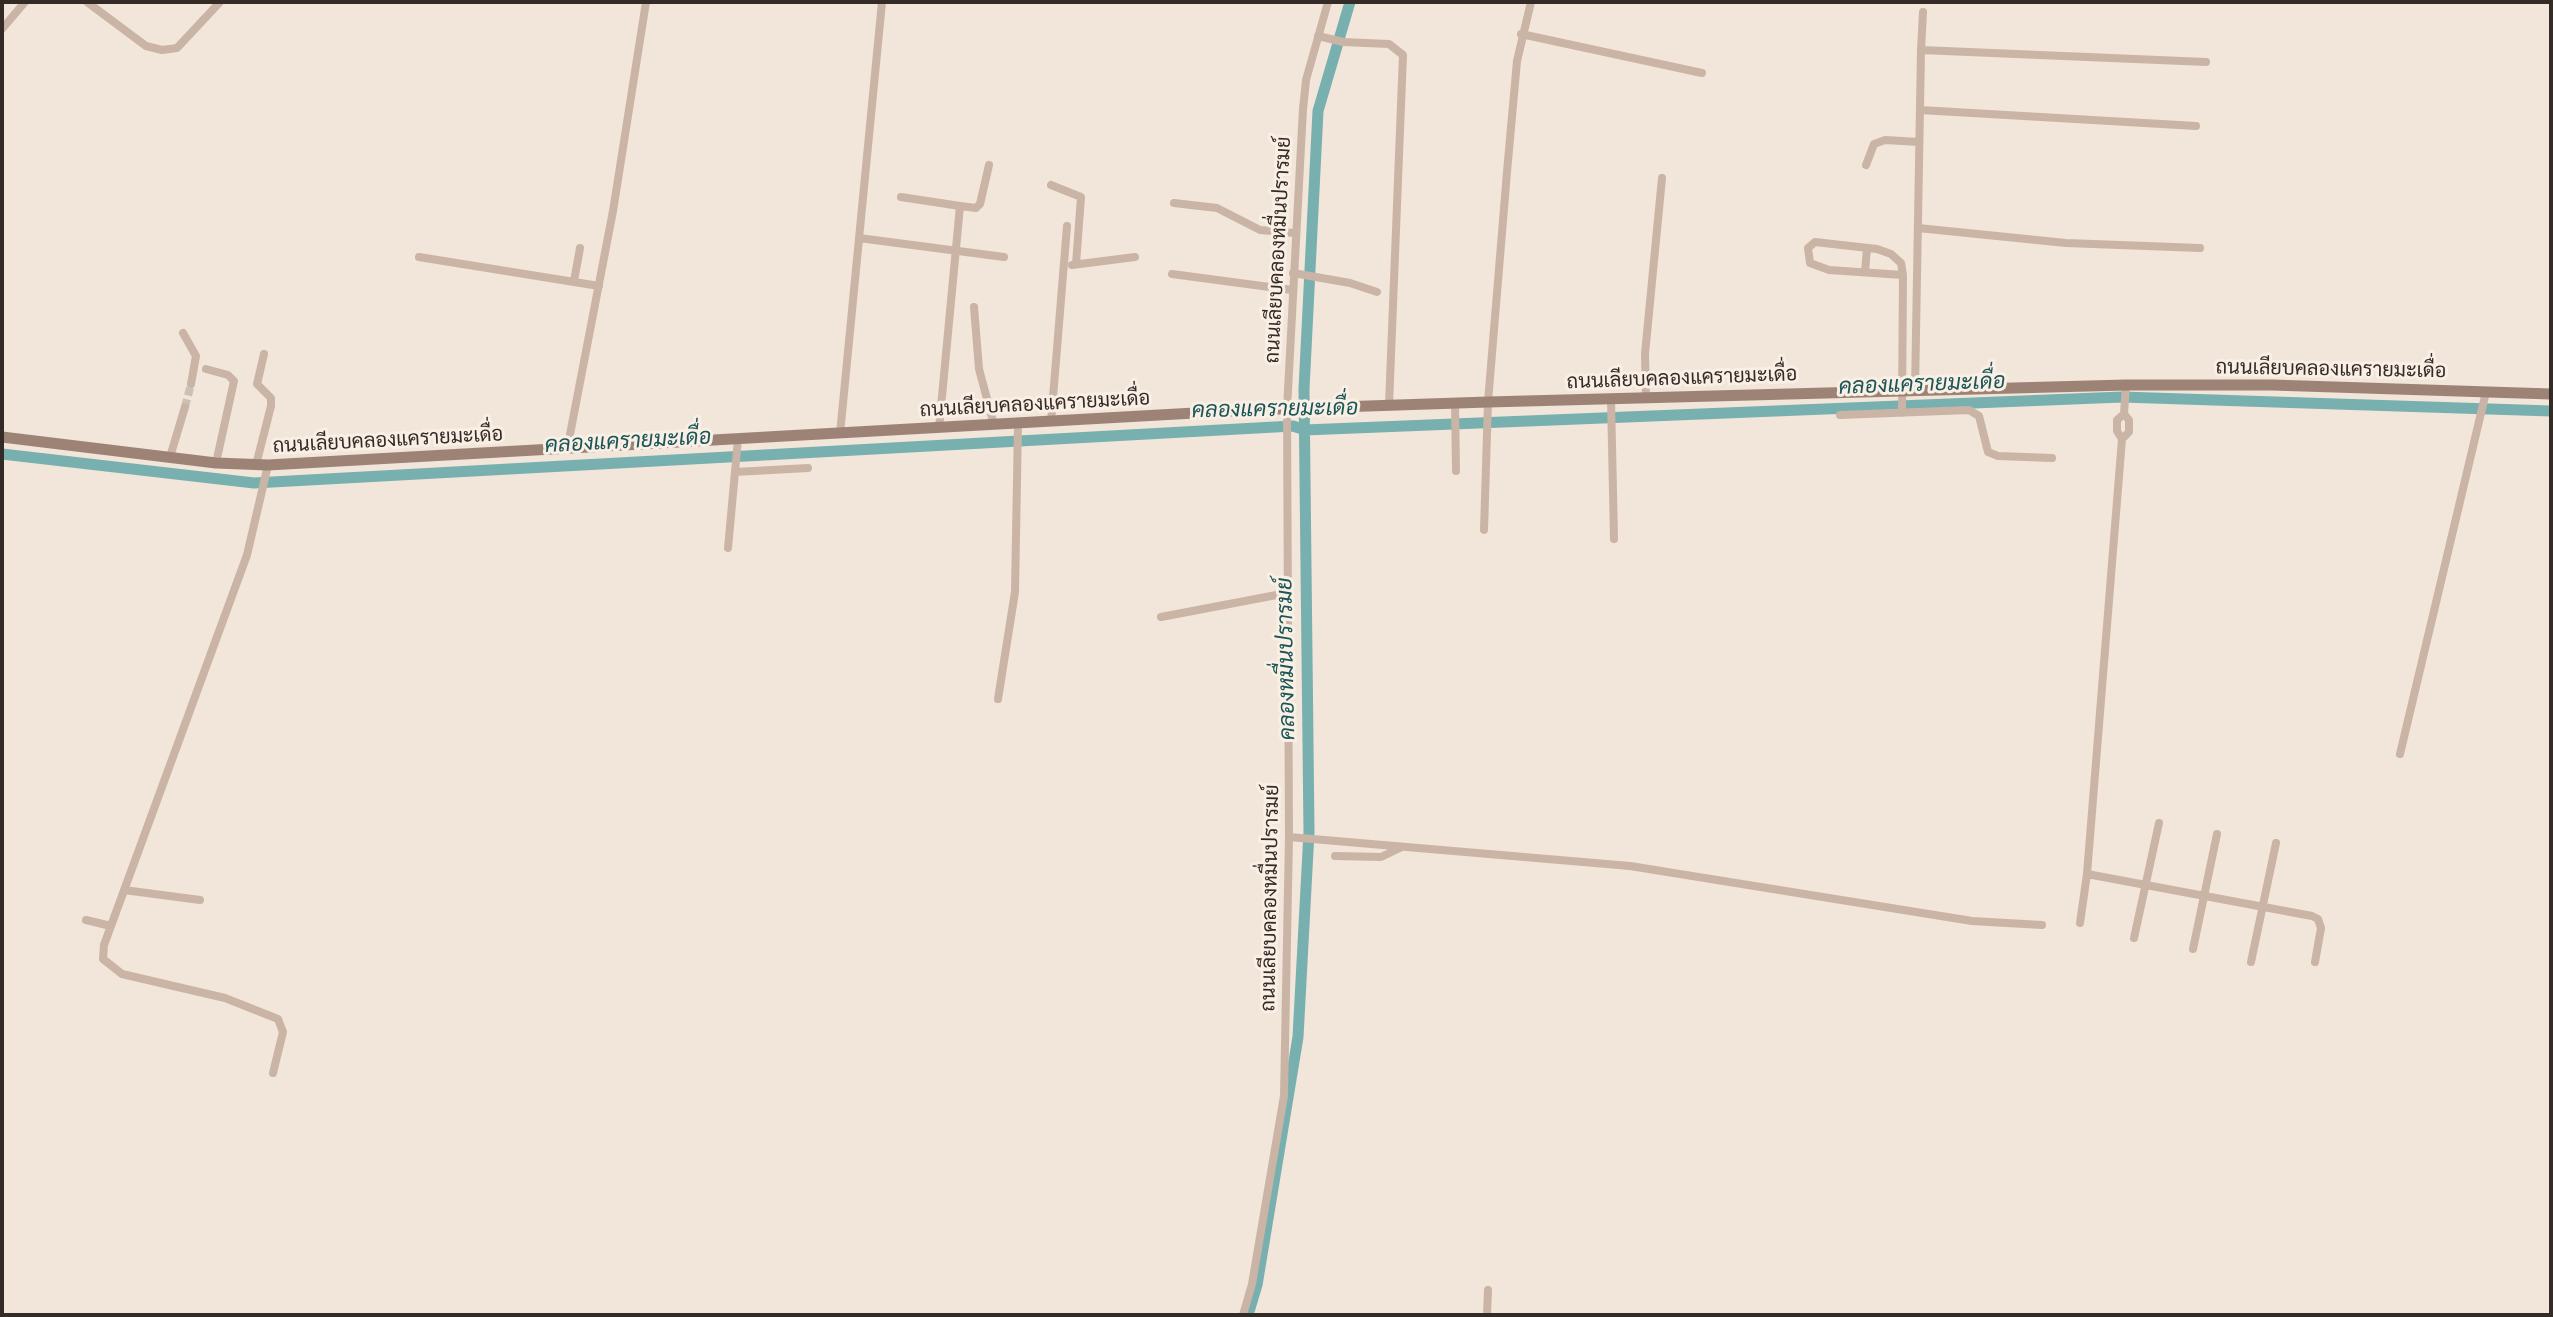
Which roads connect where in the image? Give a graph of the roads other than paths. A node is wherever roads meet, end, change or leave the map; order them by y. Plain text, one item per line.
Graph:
1 (25, 2) edge
2 (87, 2) edge
3 (220, 2) edge
4 (646, 2) edge
5 (882, 2) edge
6 (1328, 2) edge
7 (1531, 2) edge
8 (1923, 12) dead end
9 (2, 29) edge
10 (1521, 34) junction
11 (1318, 36) junction
12 (1921, 50) junction
13 (2206, 62) dead end
14 (1702, 73) dead end
15 (1920, 110) junction
16 (2196, 126) dead end
17 (1919, 142) junction
18 (989, 165) dead end
19 (1866, 165) dead end
20 (1662, 178) dead end
21 (1051, 185) dead end
22 (901, 197) dead end
23 (1174, 203) dead end
24 (960, 206) junction
25 (1067, 226) dead end
26 (1918, 228) junction
27 (1294, 233) junction
28 (859, 238) junction
29 (580, 248) dead end
30 (1867, 248) junction
31 (2200, 248) dead end
32 (954, 251) junction
33 (419, 257) dead end
34 (1004, 257) dead end
35 (1135, 257) dead end
36 (1076, 264) junction
37 (1064, 268) junction
38 (1865, 272) junction
39 (1293, 273) junction
40 (1172, 274) dead end
41 (1903, 275) junction
42 (574, 281) junction
43 (599, 286) junction
44 (1292, 290) junction
45 (1377, 292) dead end
46 (974, 307) dead end
47 (183, 333) dead end
48 (264, 354) dead end
49 (206, 369) dead end
50 (191, 384) tunnel mouth
51 (1915, 390) junction
52 (2125, 392) junction
53 (2551, 394) edge
54 (1901, 397) junction
55 (1646, 398) junction
56 (2485, 398) junction
57 (1611, 404) junction
58 (1389, 405) junction
59 (185, 407) tunnel mouth
60 (1295, 411) junction
61 (1488, 412) junction
62 (1455, 413) junction
63 (1902, 413) junction
64 (1840, 415) dead end
65 (1051, 422) junction
66 (994, 425) junction
67 (939, 428) junction
68 (1018, 429) junction
69 (840, 434) junction
70 (2, 437) edge
71 (738, 439) junction
72 (567, 450) junction
73 (170, 457) junction
74 (2052, 458) dead end
75 (216, 463) junction
76 (808, 468) dead end
77 (1456, 471) dead end
78 (264, 472) junction
79 (735, 472) junction
80 (1484, 530) dead end
81 (1614, 539) dead end
82 (728, 548) dead end
83 (1287, 593) junction
84 (1161, 617) dead end
85 (998, 699) dead end
86 (2400, 754) dead end
87 (2159, 823) dead end
88 (2217, 834) dead end
89 (1298, 838) junction
90 (2276, 843) dead end
91 (1402, 847) junction
92 (1335, 856) dead end
93 (2087, 874) junction
94 (2145, 884) junction
95 (124, 890) junction
96 (2204, 896) junction
97 (200, 900) dead end
98 (2264, 907) junction
99 (86, 920) dead end
100 (2080, 923) dead end
101 (2042, 925) dead end
102 (111, 926) junction
103 (2134, 938) dead end
104 (2193, 949) dead end
105 (2251, 962) dead end
106 (2315, 962) dead end
107 (273, 1073) dead end
108 (1488, 1290) dead end
109 (1243, 1315) edge
110 (1487, 1315) edge

1 - 9 street
2 - 3 street
4 - 43 street
5 - 28 street
6 - 11 street, ถนนเลียบคลองหมื่นปรารมย์
7 - 10 street
8 - 12 street
10 - 14 street
10 - 61 street
11 - 27 street, ถนนเลียบคลองหมื่นปรารมย์
11 - 58 street
12 - 13 street
12 - 15 street
15 - 16 street
15 - 17 street
17 - 19 street
17 - 26 street
18 - 24 street
20 - 55 street
21 - 36 street
22 - 24 street
23 - 27 street
24 - 32 street
25 - 37 street
26 - 31 street
26 - 51 street
27 - 39 street, ถนนเลียบคลองหมื่นปรารมย์
28 - 32 street
28 - 69 street
29 - 42 street
30 - 38 street
30 - 38 street
30 - 41 street
32 - 34 street
32 - 67 street
33 - 42 street
35 - 36 street
36 - 37 street
37 - 65 street
38 - 41 street
39 - 44 street, ถนนเลียบคลองหมื่นปรารมย์
39 - 45 street
40 - 44 street
41 - 54 street
42 - 43 street
43 - 72 street
44 - 60 street, ถนนเลียบคลองหมื่นปรารมย์
46 - 66 street
47 - 50 street
48 - 78 street
49 - 75 street
51 - 52 street, ถนนเลียบคลองแครายมะเดื่อ
51 - 54 street, ถนนเลียบคลองแครายมะเดื่อ
52 - 56 street, ถนนเลียบคลองแครายมะเดื่อ
52 - 93 street
53 - 56 street, ถนนเลียบคลองแครายมะเดื่อ
54 - 55 street, ถนนเลียบคลองแครายมะเดื่อ
54 - 63 street
55 - 57 street, ถนนเลียบคลองแครายมะเดื่อ
56 - 86 street
57 - 61 street, ถนนเลียบคลองแครายมะเดื่อ
57 - 81 street
58 - 60 street, ถนนเลียบคลองแครายมะเดื่อ
58 - 62 street, ถนนเลียบคลองแครายมะเดื่อ
59 - 73 street
60 - 65 street, ถนนเลียบคลองแครายมะเดื่อ
60 - 83 street, ถนนเลียบคลองหมื่นปรารมย์
61 - 62 street, ถนนเลียบคลองแครายมะเดื่อ
61 - 80 street
62 - 77 street
63 - 64 street
63 - 74 street
65 - 68 street, ถนนเลียบคลองแครายมะเดื่อ
66 - 67 street, ถนนเลียบคลองแครายมะเดื่อ
66 - 68 street, ถนนเลียบคลองแครายมะเดื่อ
67 - 69 street, ถนนเลียบคลองแครายมะเดื่อ
68 - 85 street
69 - 71 street, ถนนเลียบคลองแครายมะเดื่อ
70 - 73 street, ถนนเลียบคลองแครายมะเดื่อ
71 - 72 street, ถนนเลียบคลองแครายมะเดื่อ
71 - 79 street
72 - 78 street, ถนนเลียบคลองแครายมะเดื่อ
73 - 75 street, ถนนเลียบคลองแครายมะเดื่อ
75 - 78 street, ถนนเลียบคลองแครายมะเดื่อ
76 - 79 street
78 - 95 street
79 - 82 street
83 - 84 street
83 - 89 street, ถนนเลียบคลองหมื่นปรารมย์
87 - 94 street
88 - 96 street
89 - 91 street
89 - 109 street, ถนนเลียบคลองหมื่นปรารมย์
90 - 98 street
91 - 92 street
91 - 101 street
93 - 94 street
93 - 100 street
94 - 96 street
94 - 103 street
95 - 97 street
95 - 102 street
96 - 98 street
96 - 104 street
98 - 105 street
98 - 106 street
99 - 102 street
102 - 107 street
108 - 110 street

